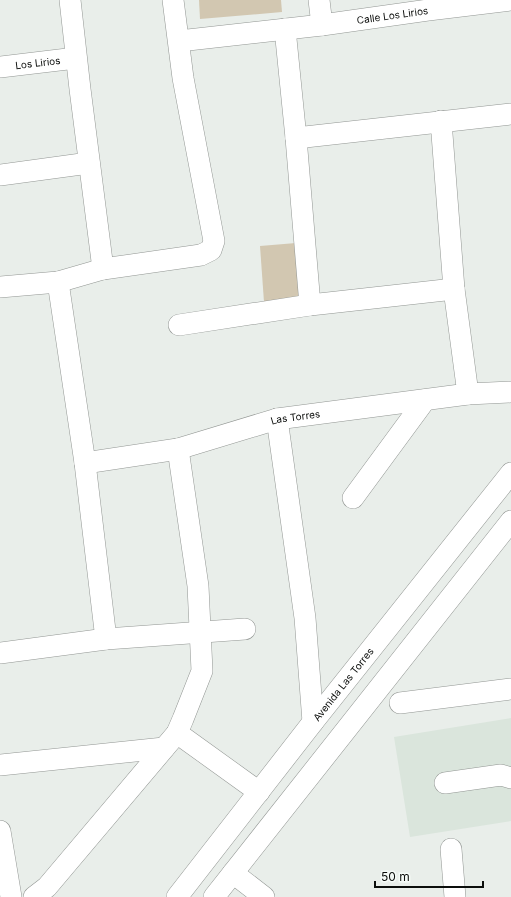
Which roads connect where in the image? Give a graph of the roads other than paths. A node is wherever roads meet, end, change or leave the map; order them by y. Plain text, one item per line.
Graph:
1 (70, 0) edge
2 (173, 0) edge
3 (319, 0) edge
4 (511, 0) edge
5 (427, 5) edge
6 (322, 25) junction
7 (285, 29) junction
8 (178, 41) junction
9 (76, 58) junction
10 (0, 67) edge
11 (511, 114) edge
12 (441, 121) junction
13 (296, 138) junction
14 (89, 163) junction
15 (0, 175) edge
16 (103, 269) junction
17 (58, 282) junction
18 (0, 287) edge
19 (454, 288) junction
20 (310, 306) junction
21 (179, 325) dead end
22 (511, 392) edge
23 (468, 394) junction
24 (425, 400) junction
25 (277, 419) junction
26 (178, 449) junction
27 (85, 463) junction
28 (511, 473) edge
29 (353, 498) dead end
30 (511, 521) edge
31 (245, 629) dead end
32 (200, 632) junction
33 (106, 639) junction
34 (0, 653) edge
35 (511, 689) edge
36 (400, 703) dead end
37 (313, 722) junction
38 (170, 740) junction
39 (0, 765) edge
40 (511, 778) edge
41 (445, 783) dead end
42 (259, 792) junction
43 (0, 831) edge
44 (451, 849) dead end
45 (233, 873) junction
46 (10, 897) edge
47 (34, 897) edge
48 (177, 897) edge
49 (214, 897) edge
50 (264, 897) edge
51 (455, 897) edge

1 - 9 street
2 - 8 street
3 - 6 street
4 - 5 street, Calle Los Lirios
5 - 6 street, Calle Los Lirios
6 - 7 street, Calle Los Lirios
7 - 8 street, Calle Los Lirios
7 - 13 street
8 - 16 street
9 - 10 street, Los Lirios
9 - 14 street
11 - 12 street
12 - 13 street
12 - 19 street
13 - 20 street
14 - 15 street
14 - 16 street
16 - 17 street
17 - 18 street
17 - 27 street
19 - 20 street
19 - 23 street
20 - 21 street
22 - 23 street, Las Torres
23 - 24 street, Las Torres
24 - 25 street, Las Torres
24 - 29 street
25 - 26 street, Las Torres
25 - 37 street
26 - 27 street, Las Torres
26 - 32 street
27 - 33 street
28 - 37 street, Avenida Las Torres
30 - 45 street
31 - 32 street
32 - 33 street
32 - 38 street
33 - 34 street
35 - 36 street
37 - 42 street, Avenida Las Torres
38 - 39 street
38 - 42 street
38 - 47 street
40 - 41 street
42 - 48 street, Avenida Las Torres
43 - 46 street
44 - 51 street
45 - 49 street
45 - 50 street

